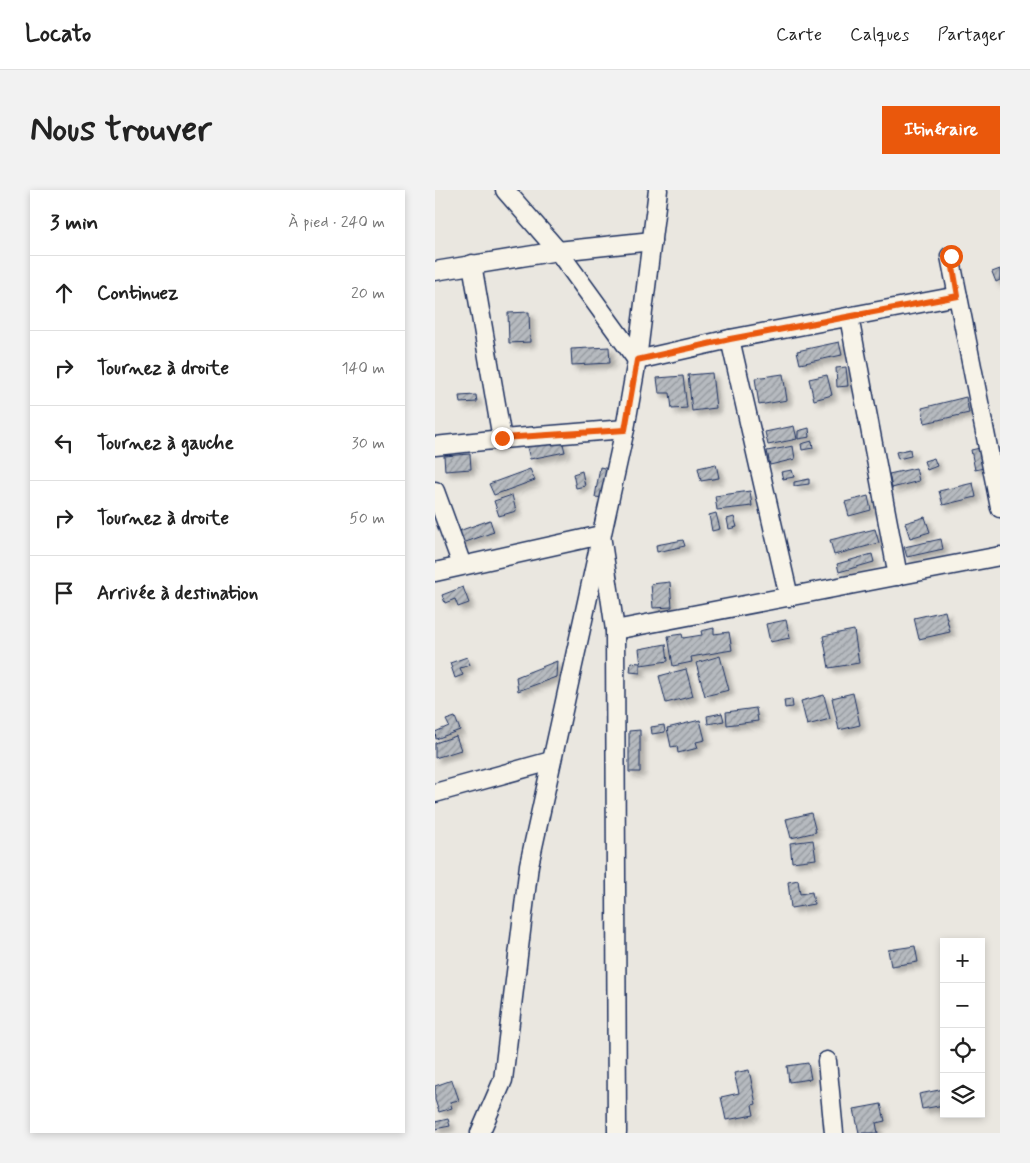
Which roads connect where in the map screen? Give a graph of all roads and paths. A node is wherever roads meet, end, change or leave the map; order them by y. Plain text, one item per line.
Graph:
1 (505, 190) edge
2 (658, 190) edge
3 (652, 241) junction
4 (558, 251) junction
5 (951, 256) dead end
6 (472, 264) junction
7 (435, 271) edge
8 (958, 296) junction
9 (849, 316) junction
10 (730, 339) junction
11 (637, 360) junction
12 (625, 430) junction
13 (502, 438) junction
14 (435, 446) edge
15 (435, 491) edge
16 (1000, 508) edge
17 (601, 536) junction
18 (1000, 556) edge
19 (462, 565) junction
20 (435, 572) edge
21 (898, 576) junction
22 (789, 597) junction
23 (615, 630) junction
24 (551, 761) junction
25 (435, 793) edge
26 (827, 1061) dead end
27 (480, 1133) edge
28 (617, 1133) edge
29 (834, 1133) edge

1 - 4 street
2 - 3 street
3 - 4 street
3 - 11 street
4 - 6 street
4 - 11 street
5 - 8 street
6 - 7 street
6 - 13 street
8 - 9 street
8 - 16 street
9 - 10 street
9 - 21 street
10 - 11 street
10 - 22 street
11 - 12 street
12 - 13 street
12 - 17 street
13 - 14 street
15 - 19 street
17 - 19 street
17 - 23 street
17 - 24 street
18 - 21 street
19 - 20 street
21 - 22 street
22 - 23 street
23 - 28 street
24 - 25 street
24 - 27 street
26 - 29 street

